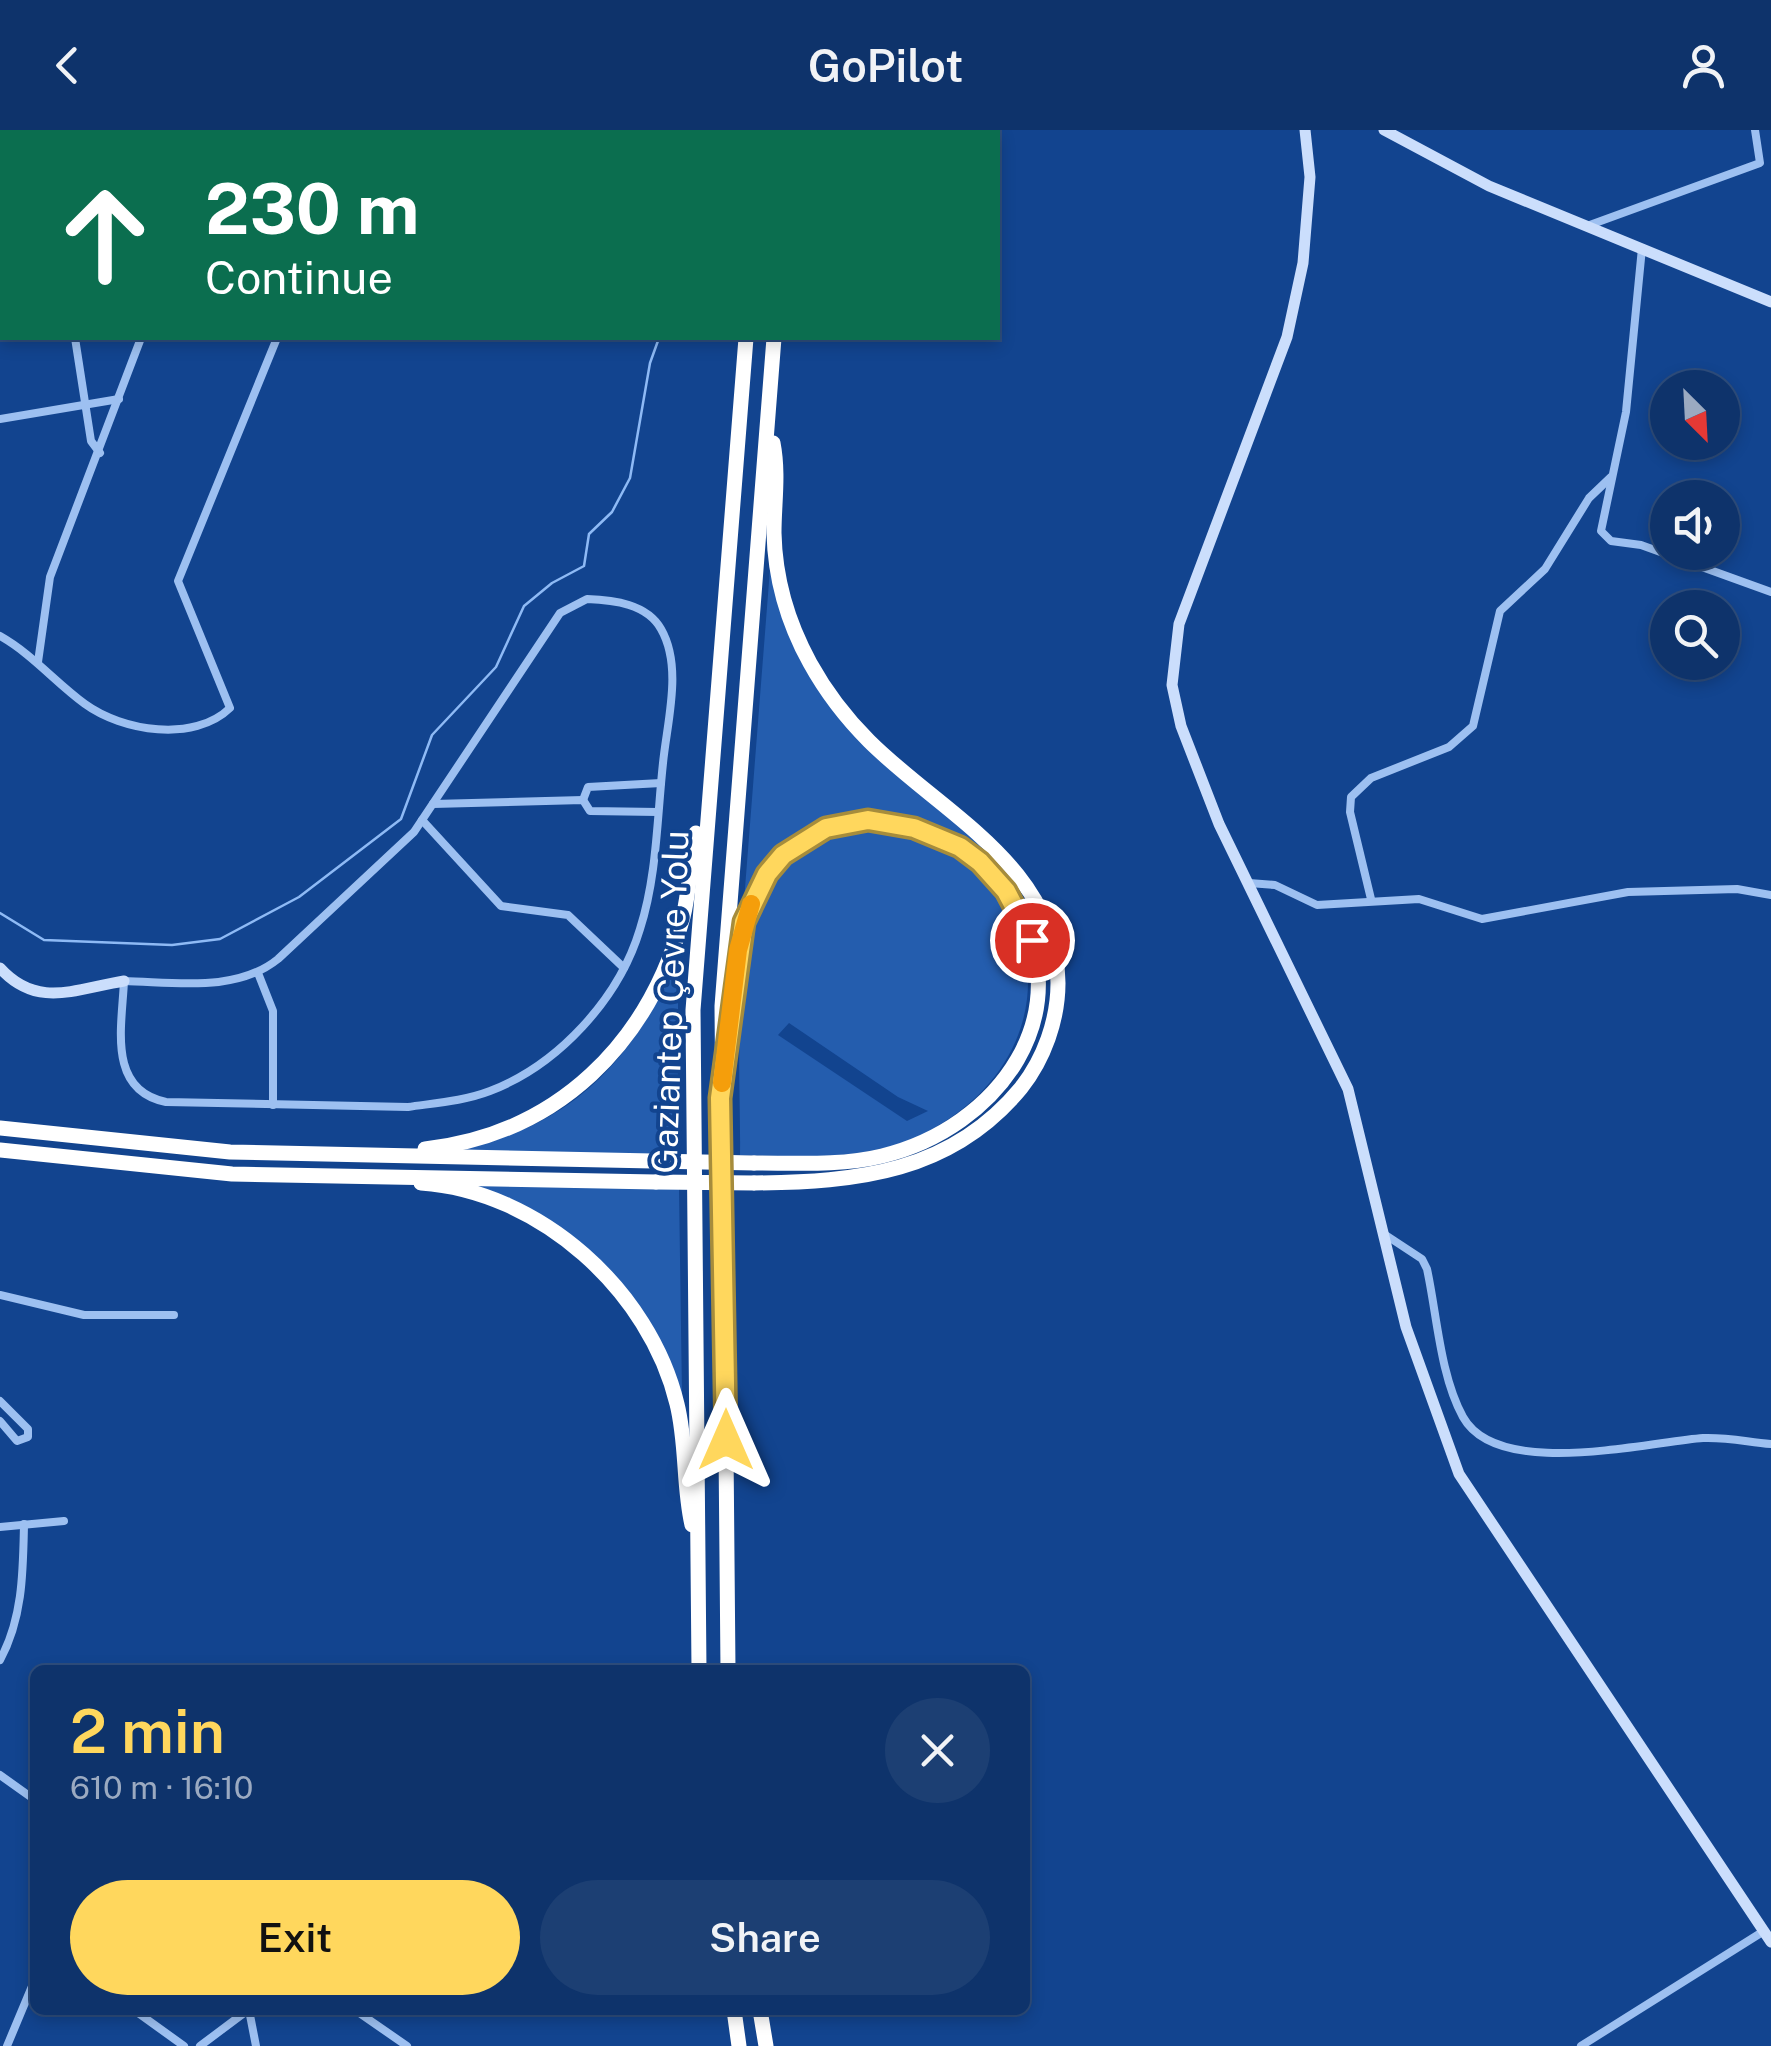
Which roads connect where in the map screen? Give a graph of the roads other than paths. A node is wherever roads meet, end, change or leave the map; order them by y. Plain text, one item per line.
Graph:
1 (1305, 130) edge
2 (1384, 130) edge
3 (1755, 130) edge
4 (1587, 226) junction
5 (1642, 246) junction
6 (1771, 302) edge
7 (75, 340) edge
8 (140, 340) edge
9 (276, 340) edge
10 (746, 340) edge
11 (774, 340) edge
12 (119, 400) junction
13 (85, 402) junction
14 (0, 419) edge
15 (769, 426) junction
16 (100, 452) junction
17 (1612, 477) junction
18 (1771, 592) edge
19 (0, 636) edge
20 (38, 662) junction
21 (661, 783) junction
22 (706, 796) junction
23 (583, 800) junction
24 (433, 804) junction
25 (658, 812) junction
26 (422, 820) junction
27 (1249, 883) junction
28 (1771, 896) edge
29 (1371, 898) junction
30 (0, 968) edge
31 (624, 968) junction
32 (258, 973) junction
33 (124, 981) junction
34 (720, 1098) junction
35 (273, 1104) junction
36 (0, 1128) edge
37 (0, 1150) edge
38 (317, 1154) junction
39 (318, 1176) junction
40 (1384, 1234) junction
41 (0, 1295) edge
42 (174, 1314) dead end
43 (0, 1401) edge
44 (0, 1421) edge
45 (1771, 1444) edge
46 (64, 1521) dead end
47 (24, 1524) junction
48 (0, 1526) edge
49 (699, 1556) junction
50 (0, 1660) edge
51 (700, 1665) edge
52 (728, 1665) edge
53 (0, 1776) edge
54 (30, 1797) edge
55 (1767, 1936) edge
56 (30, 1991) edge
57 (141, 2015) edge
58 (241, 2015) edge
59 (249, 2015) edge
60 (362, 2015) edge
61 (735, 2015) edge
62 (761, 2015) edge
63 (8, 2046) edge
64 (184, 2046) edge
65 (200, 2046) edge
66 (256, 2046) edge
67 (408, 2046) edge
68 (739, 2046) edge
69 (766, 2046) edge
70 (1581, 2046) edge

1 - 27 street
2 - 4 street
3 - 4 street
4 - 5 street
5 - 6 street
5 - 17 street
7 - 13 street
8 - 12 street
9 - 20 street
10 - 22 highway, Gaziantep Çevre Yolu
11 - 15 highway, Gaziantep Çevre Yolu
12 - 13 street
12 - 16 street
13 - 14 street
13 - 16 street
15 - 34 highway, Gaziantep Çevre Yolu
15 - 39 highway, bridge
16 - 20 street
17 - 18 street
17 - 29 street
19 - 20 street
21 - 23 street
21 - 24 street
21 - 25 street
22 - 38 highway
22 - 49 highway, Gaziantep Çevre Yolu
23 - 24 street
23 - 25 street
24 - 26 street
25 - 31 street
26 - 31 street
26 - 32 street
27 - 29 street
27 - 40 street
28 - 29 street
30 - 33 street
31 - 35 street
32 - 33 street
32 - 35 street
33 - 35 street
34 - 38 highway, bridge
34 - 52 highway, Gaziantep Çevre Yolu
36 - 38 highway
37 - 39 highway
39 - 49 highway
40 - 45 street
40 - 55 street
41 - 42 street
43 - 44 street
46 - 47 street
47 - 48 street
47 - 50 street
49 - 51 highway, Gaziantep Çevre Yolu
53 - 54 street
55 - 70 street
56 - 63 street
57 - 64 street
58 - 65 street
59 - 66 street
60 - 67 street
61 - 68 highway
62 - 69 highway

